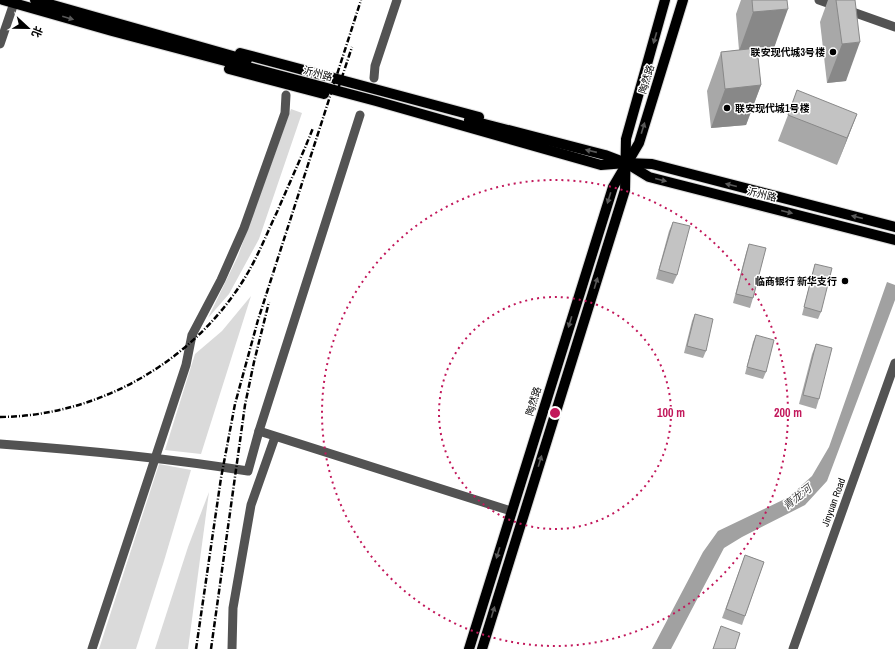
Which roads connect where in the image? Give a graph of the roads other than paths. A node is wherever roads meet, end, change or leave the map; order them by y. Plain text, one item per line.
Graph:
1 (4, 0) edge
2 (35, 0) edge
3 (397, 0) edge
4 (665, 0) edge
5 (683, 0) edge
6 (819, 0) edge
7 (14, 3) junction
8 (113, 27) junction
9 (895, 27) edge
10 (0, 44) edge
11 (374, 78) dead end
12 (286, 95) dead end
13 (360, 115) dead end
14 (552, 146) junction
15 (626, 163) junction
16 (895, 227) edge
17 (895, 240) edge
18 (895, 363) edge
19 (259, 431) junction
20 (275, 436) junction
21 (0, 444) edge
22 (531, 449) junction
23 (156, 458) junction
24 (532, 488) junction
25 (511, 511) junction
26 (503, 537) junction
27 (507, 567) junction
28 (92, 649) edge
29 (232, 649) edge
30 (469, 649) edge
31 (482, 649) edge
32 (793, 649) edge

1 - 7 main road
2 - 8 main road
3 - 11 street
4 -> 15 main road, 陶然路
15 -> 5 main road, 陶然路
6 - 9 street
7 -> 8 main road
7 - 10 street
8 - 14 main road
8 - 14 main road
12 - 23 street
13 - 19 street
14 - 15 main road, 沂州路
16 -> 15 main road, 沂州路
15 -> 17 main road, 沂州路
15 -> 22 main road, 陶然路
24 -> 15 main road, 陶然路
18 - 32 street, Jinyuan Road
19 - 20 street
19 - 23 street
20 - 25 street
20 - 29 street
21 - 23 street
22 - 24 main road
22 - 25 main road, 陶然路
23 - 28 street
24 - 27 main road, 陶然路
25 - 26 main road, 陶然路
26 - 27 main road
26 -> 30 main road, 陶然路
31 -> 27 main road, 陶然路

